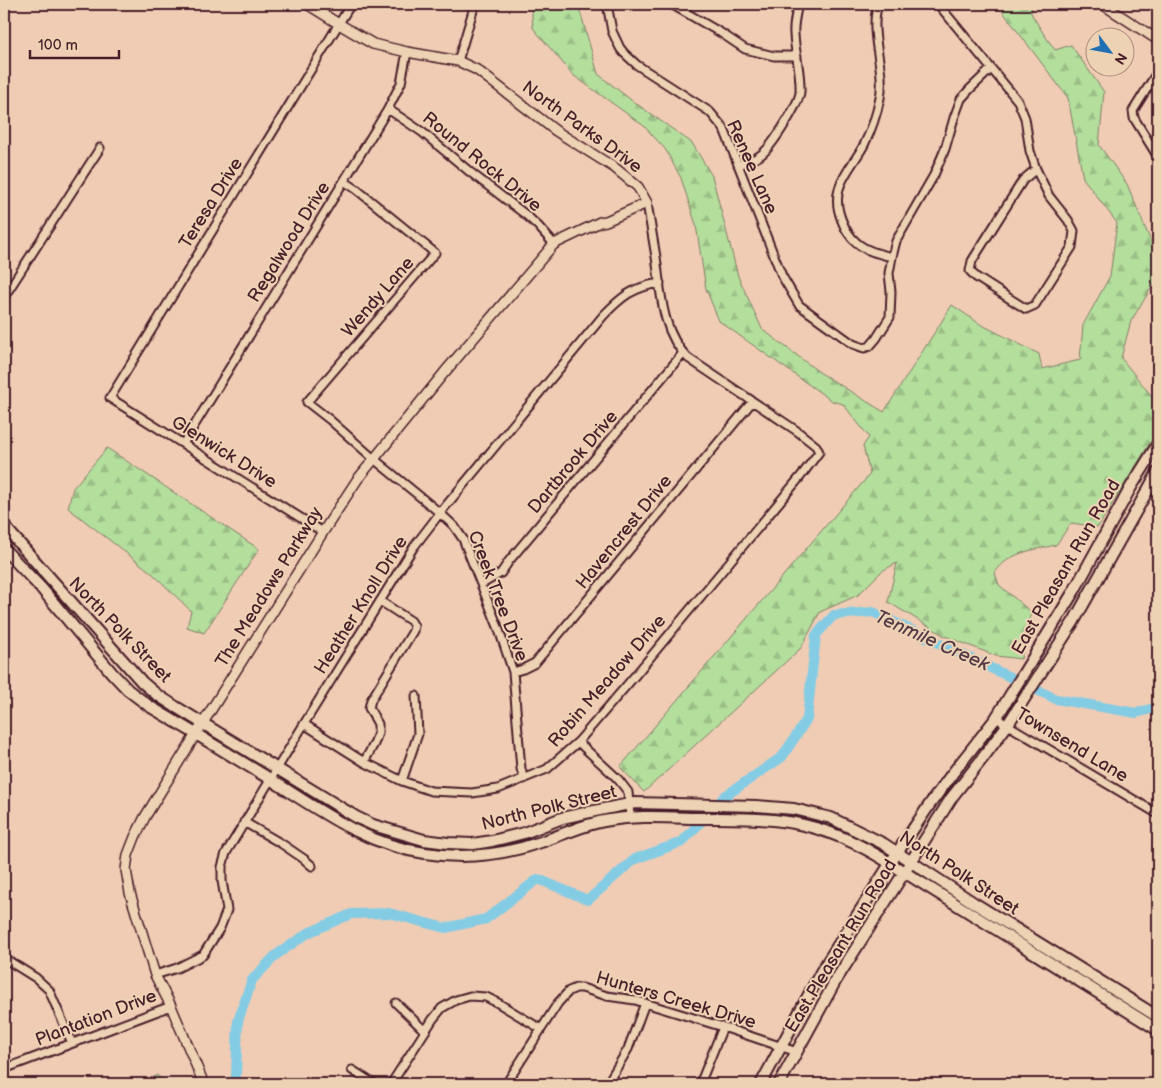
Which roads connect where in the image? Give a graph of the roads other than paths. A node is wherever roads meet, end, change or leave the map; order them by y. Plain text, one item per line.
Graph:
1 (307, 4) edge
2 (351, 4) edge
3 (475, 4) edge
4 (607, 4) edge
5 (671, 4) edge
6 (798, 4) edge
7 (878, 4) edge
8 (938, 4) edge
9 (1102, 4) edge
10 (339, 24) junction
11 (1158, 40) edge
12 (407, 52) junction
13 (797, 56) junction
14 (458, 61) junction
15 (992, 69) junction
16 (1158, 70) edge
17 (388, 108) junction
18 (100, 148) dead end
19 (1158, 157) edge
20 (738, 165) junction
21 (1036, 169) junction
22 (344, 181) junction
23 (647, 203) junction
24 (554, 244) junction
25 (892, 258) junction
26 (660, 283) junction
27 (4, 297) edge
28 (683, 353) junction
29 (110, 398) joint
30 (307, 402) joint
31 (752, 402) junction
32 (183, 444) junction
33 (1158, 444) edge
34 (819, 452) joint
35 (374, 459) junction
36 (1158, 472) edge
37 (440, 513) junction
38 (4, 526) edge
39 (323, 532) junction
40 (4, 549) edge
41 (1095, 552) junction
42 (1109, 560) junction
43 (51, 580) junction
44 (482, 584) junction
45 (42, 589) junction
46 (380, 601) junction
47 (513, 672) junction
48 (416, 696) dead end
49 (996, 718) junction
50 (202, 723) junction
51 (304, 724) junction
52 (1008, 724) junction
53 (196, 734) junction
54 (578, 742) junction
55 (364, 762) junction
56 (277, 768) junction
57 (524, 779) junction
58 (270, 780) junction
59 (402, 781) junction
60 (940, 790) junction
61 (952, 797) junction
62 (629, 804) junction
63 (1158, 814) edge
64 (630, 817) junction
65 (244, 822) junction
66 (897, 853) junction
67 (911, 862) junction
68 (891, 864) junction
69 (312, 866) dead end
70 (905, 872) junction
71 (974, 903) junction
72 (969, 912) junction
73 (4, 958) edge
74 (1084, 970) junction
75 (822, 972) junction
76 (155, 975) junction
77 (836, 980) junction
78 (1078, 980) junction
79 (1134, 1002) junction
80 (396, 1003) dead end
81 (645, 1003) junction
82 (171, 1006) junction
83 (1128, 1012) junction
84 (1158, 1017) edge
85 (723, 1027) junction
86 (541, 1029) junction
87 (1158, 1030) edge
88 (426, 1031) junction
89 (72, 1043) junction
90 (782, 1046) junction
91 (797, 1052) junction
92 (4, 1069) edge
93 (352, 1070) dead end
94 (204, 1084) edge
95 (374, 1084) edge
96 (391, 1084) edge
97 (506, 1084) edge
98 (607, 1084) edge
99 (700, 1084) edge
100 (761, 1084) edge
101 (779, 1084) edge

1 - 10 street, North Parks Drive
2 - 10 street, Teresa Drive
3 - 14 street
4 - 20 street, Renee Lane
5 - 13 street
6 - 13 street
7 - 25 street
8 - 15 street
9 - 11 street
10 - 12 street, North Parks Drive
10 - 29 street, Teresa Drive
12 - 14 street, North Parks Drive
12 - 17 street, Regalwood Drive
13 - 20 street
14 - 23 street, North Parks Drive
15 - 21 street
15 - 25 street
16 - 19 street
17 - 22 street, Regalwood Drive
17 - 24 street, Round Rock Drive
18 - 27 street
20 - 25 street, Renee Lane
21 - 21 street
22 - 30 street, Wendy Lane
22 - 32 street, Regalwood Drive
23 - 24 street, The Meadows Parkway
23 - 26 street, North Parks Drive
24 - 35 street, The Meadows Parkway
26 - 28 street, North Parks Drive
26 - 37 street, Heather Knoll Drive
28 - 31 street, North Parks Drive
28 - 44 street, Dartbrook Drive
29 - 32 street, Glenwick Drive
30 - 35 street, Creek Tree Drive
31 - 34 street, North Parks Drive
31 - 47 street, Havencrest Drive
32 - 39 street, Glenwick Drive
33 - 41 main road, East Pleasant Run Road
34 - 54 street, Robin Meadow Drive
35 - 37 street, Creek Tree Drive
35 - 39 street, The Meadows Parkway
36 - 42 main road, East Pleasant Run Road
37 - 44 street, Creek Tree Drive
37 - 46 street, Heather Knoll Drive
38 - 43 main road, North Polk Street
39 - 50 street, The Meadows Parkway
40 - 45 main road, North Polk Street
41 - 42 main road
41 - 49 main road, East Pleasant Run Road
42 - 52 main road, East Pleasant Run Road
43 - 45 main road
43 - 50 main road, North Polk Street
44 - 47 street, Creek Tree Drive
45 - 53 main road, North Polk Street
46 - 51 street, Heather Knoll Drive
46 - 55 street
47 - 57 street, Creek Tree Drive
48 - 59 street
49 - 52 street, Townsend Lane
49 - 60 main road, East Pleasant Run Road
50 - 53 street, The Meadows Parkway
50 - 56 main road, North Polk Street
51 - 55 street, Robin Meadow Drive
51 - 56 street, Heather Knoll Drive
52 - 61 main road, East Pleasant Run Road
52 - 63 street, Townsend Lane
53 - 58 main road, North Polk Street
53 - 76 street, The Meadows Parkway
54 - 57 street, Robin Meadow Drive
54 - 62 street
55 - 59 street, Robin Meadow Drive
56 - 58 street, Heather Knoll Drive
56 - 62 main road, North Polk Street
57 - 59 street, Robin Meadow Drive
58 - 64 main road, North Polk Street
58 - 65 street, Heather Knoll Drive
60 - 61 main road
60 - 66 main road, East Pleasant Run Road
61 - 67 main road, East Pleasant Run Road
62 - 64 street
62 - 66 main road, North Polk Street
64 - 68 main road, North Polk Street
65 - 69 street
65 - 76 street, Heather Knoll Drive
66 - 67 main road, North Polk Street
66 - 68 main road, East Pleasant Run Road
67 - 70 main road, East Pleasant Run Road
67 - 71 main road, North Polk Street
68 - 70 main road, North Polk Street
68 - 75 main road, East Pleasant Run Road
70 - 72 main road, North Polk Street
70 - 77 main road, East Pleasant Run Road
71 - 72 main road
71 - 74 main road, North Polk Street
72 - 78 main road, North Polk Street
73 - 89 street
74 - 78 main road
74 - 79 main road, North Polk Street
75 - 77 main road
75 - 90 main road, East Pleasant Run Road
76 - 82 street, The Meadows Parkway
77 - 91 main road, East Pleasant Run Road
78 - 83 main road, North Polk Street
79 - 83 main road
79 - 84 main road, North Polk Street
80 - 88 street
81 - 85 street, Hunters Creek Drive
81 - 86 street, Hunters Creek Drive
81 - 98 street
82 - 89 street, Plantation Drive
82 - 94 street, The Meadows Parkway
83 - 87 main road, North Polk Street
85 - 90 street, Hunters Creek Drive
85 - 99 street
86 - 88 street
86 - 97 street, Hunters Creek Drive
88 - 96 street
89 - 92 street, Plantation Drive
90 - 91 street, Hunters Creek Drive
90 - 100 main road, East Pleasant Run Road
91 - 101 main road, East Pleasant Run Road
93 - 95 street

